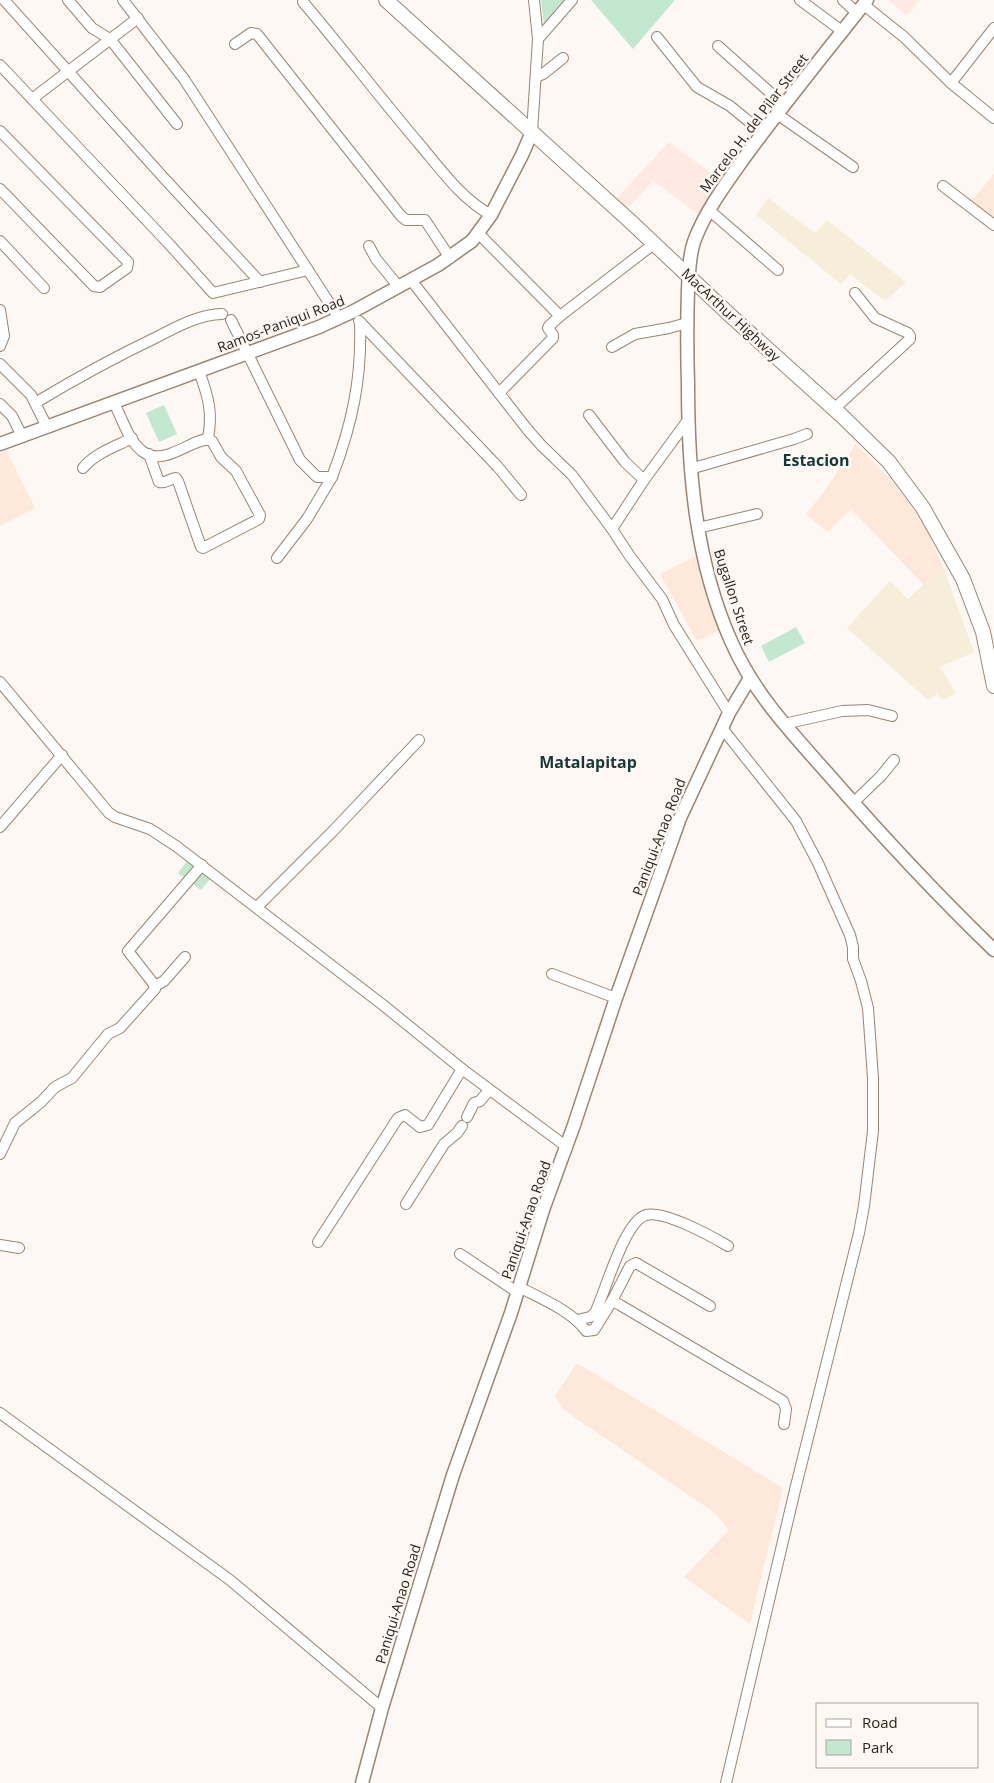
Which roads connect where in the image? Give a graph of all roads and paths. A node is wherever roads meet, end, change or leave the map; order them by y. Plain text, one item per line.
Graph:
1 (4, 0) edge
2 (68, 0) edge
3 (123, 0) edge
4 (386, 0) edge
5 (534, 0) edge
6 (572, 0) edge
7 (800, 0) edge
8 (842, 0) edge
9 (303, 2) dead end
10 (863, 6) edge
11 (138, 18) junction
12 (994, 28) edge
13 (842, 31) junction
14 (657, 38) dead end
15 (110, 39) junction
16 (538, 39) junction
17 (235, 44) dead end
18 (718, 46) dead end
19 (563, 58) dead end
20 (0, 65) edge
21 (68, 70) junction
22 (536, 77) junction
23 (951, 84) junction
24 (32, 99) junction
25 (780, 110) junction
26 (994, 118) edge
27 (177, 124) dead end
28 (0, 131) edge
29 (532, 132) junction
30 (763, 133) junction
31 (853, 167) dead end
32 (943, 186) dead end
33 (0, 189) edge
34 (709, 210) junction
35 (491, 215) junction
36 (994, 225) edge
37 (479, 234) junction
38 (0, 241) edge
39 (655, 243) junction
40 (369, 246) dead end
41 (450, 258) junction
42 (308, 270) junction
43 (778, 270) dead end
44 (688, 277) junction
45 (412, 280) junction
46 (260, 282) junction
47 (399, 287) junction
48 (44, 288) dead end
49 (855, 293) dead end
50 (0, 310) edge
51 (222, 314) dead end
52 (560, 316) junction
53 (357, 317) junction
54 (339, 318) junction
55 (231, 320) dead end
56 (687, 323) junction
57 (0, 346) edge
58 (612, 347) dead end
59 (247, 353) junction
60 (0, 364) edge
61 (199, 371) junction
62 (499, 394) junction
63 (35, 403) junction
64 (114, 403) junction
65 (0, 404) edge
66 (834, 409) junction
67 (589, 415) dead end
68 (688, 420) junction
69 (47, 426) junction
70 (807, 434) dead end
71 (22, 436) junction
72 (132, 438) junction
73 (208, 438) junction
74 (0, 444) edge
75 (149, 454) junction
76 (83, 468) dead end
77 (690, 469) junction
78 (332, 477) junction
79 (644, 480) junction
80 (521, 495) dead end
81 (757, 514) dead end
82 (698, 528) junction
83 (612, 529) junction
84 (277, 558) dead end
85 (750, 678) junction
86 (0, 682) edge
87 (994, 686) edge
88 (729, 713) junction
89 (892, 716) dead end
90 (784, 724) junction
91 (722, 728) junction
92 (419, 740) dead end
93 (62, 755) junction
94 (894, 760) dead end
95 (853, 803) junction
96 (0, 827) edge
97 (202, 865) junction
98 (256, 907) junction
99 (994, 950) edge
100 (185, 957) dead end
101 (552, 974) dead end
102 (155, 986) junction
103 (616, 998) junction
104 (462, 1070) junction
105 (489, 1090) junction
106 (567, 1147) junction
107 (0, 1154) edge
108 (406, 1204) dead end
109 (318, 1242) dead end
110 (0, 1245) edge
111 (728, 1246) dead end
112 (19, 1248) dead end
113 (460, 1254) dead end
114 (518, 1289) junction
115 (612, 1302) junction
116 (710, 1306) dead end
117 (577, 1320) junction
118 (0, 1413) edge
119 (784, 1424) dead end
120 (382, 1708) junction
121 (362, 1783) edge
122 (726, 1783) edge

1 - 21 street
2 - 15 street
3 - 11 street
4 - 29 highway, MacArthur Highway
5 - 16 street
6 - 16 street
7 - 13 street
8 - 10 street
9 - 35 street
10 - 13 main road, Marcelo H. del Pilar Street
10 - 23 street
11 - 15 street
11 - 42 street
12 - 23 street
13 - 25 main road, Marcelo H. del Pilar Street
14 - 30 street
15 - 21 street
15 - 27 street
16 - 22 street
17 - 41 street
18 - 25 street
19 - 22 street
20 - 24 street
21 - 24 street
21 - 46 street
22 - 29 street
23 - 26 street
24 - 46 street
25 - 30 main road, Marcelo H. del Pilar Street
25 - 31 street
28 - 33 street
29 - 35 main road, Ramos-Paniqui Road
29 - 39 highway, MacArthur Highway
30 - 34 main road, Marcelo H. del Pilar Street
32 - 36 street
34 - 43 street
34 - 44 main road, Marcelo H. del Pilar Street
35 - 37 main road, Ramos-Paniqui Road
37 - 41 main road, Ramos-Paniqui Road
37 - 52 street
38 - 48 street
39 - 44 highway, MacArthur Highway
39 - 52 street
40 - 47 street
41 - 45 main road, Ramos-Paniqui Road
42 - 46 street
42 - 54 street
44 - 56 main road, Bugallon Street
44 - 66 highway, MacArthur Highway
45 - 47 main road, Ramos-Paniqui Road
45 - 62 street
47 - 53 main road, Ramos-Paniqui Road
49 - 66 street
50 - 57 street
51 - 63 street
52 - 62 street
53 - 54 main road, Ramos-Paniqui Road
53 - 78 street
53 - 80 street
54 - 59 main road, Ramos-Paniqui Road
55 - 59 street
56 - 58 street
56 - 68 main road, Bugallon Street
59 - 61 main road, Ramos-Paniqui Road
59 - 78 street
60 - 63 street
61 - 64 main road, Ramos-Paniqui Road
61 - 73 street
62 - 83 street
63 - 69 street
64 - 69 main road, Ramos-Paniqui Road
64 - 72 street
65 - 71 street
66 - 87 highway, MacArthur Highway
67 - 79 street
68 - 77 main road, Bugallon Street
68 - 79 street
69 - 71 main road, Ramos-Paniqui Road
70 - 77 street
71 - 74 main road, Ramos-Paniqui Road
72 - 75 street
72 - 76 street
73 - 75 street
73 - 75 street
77 - 82 main road, Bugallon Street
78 - 84 street
79 - 83 street
81 - 82 street
82 - 85 main road, Bugallon Street
83 - 88 street
85 - 88 main road, Paniqui-Anao Road
85 - 90 main road, Bugallon Street
86 - 93 street
88 - 91 main road, Paniqui-Anao Road
89 - 90 street
90 - 95 main road, Bugallon Street
91 - 103 main road, Paniqui-Anao Road
91 - 122 street
92 - 98 street
93 - 96 street
93 - 97 street
94 - 95 street
95 - 99 main road, Bugallon Street
97 - 98 street
97 - 102 street
98 - 104 street
100 - 102 street
101 - 103 street
102 - 107 street
103 - 106 main road, Paniqui-Anao Road
104 - 105 street
104 - 109 street
105 - 106 street
105 - 108 street
106 - 114 main road, Paniqui-Anao Road
110 - 112 street
111 - 117 street
113 - 114 street
114 - 117 street
114 - 120 main road, Paniqui-Anao Road
115 - 116 street
115 - 117 street
115 - 119 street
118 - 120 street
120 - 121 main road, Paniqui-Anao Road

